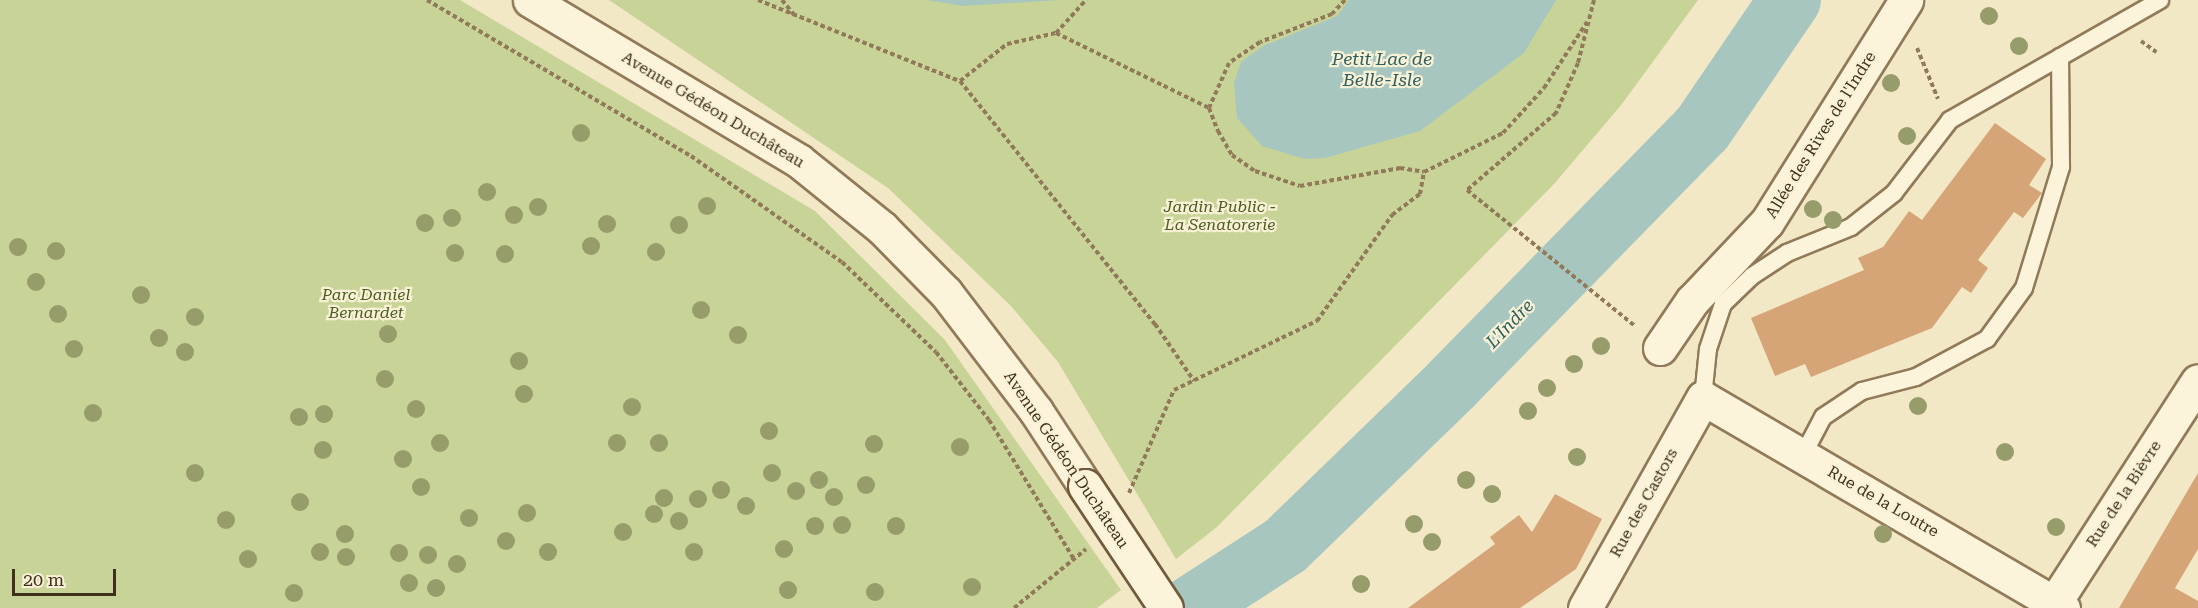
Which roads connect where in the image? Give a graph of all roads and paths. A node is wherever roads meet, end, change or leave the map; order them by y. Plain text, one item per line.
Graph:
1 (427, 0) edge
2 (530, 0) edge
3 (758, 0) edge
4 (782, 0) edge
5 (1086, 0) edge
6 (1345, 0) edge
7 (1594, 0) edge
8 (1906, 0) edge
9 (2160, 0) edge
10 (794, 16) junction
11 (1587, 22) junction
12 (1056, 33) junction
13 (2060, 57) junction
14 (960, 81) junction
15 (1209, 108) junction
16 (1424, 172) junction
17 (1618, 311) dead end
18 (1660, 348) dead end
19 (2198, 381) edge
20 (1702, 398) junction
21 (1803, 455) junction
22 (1075, 561) dead end
23 (2056, 606) edge
24 (1166, 608) edge
25 (1586, 608) edge

1 - 22 path
2 - 24 street, Avenue Gédéon Duchâteau, bridge
3 - 10 path
4 - 10 path
5 - 12 path
6 - 15 path
7 - 11 path
8 - 18 street, Allée des Rives de l'Indre
9 - 13 lane
10 - 14 path
11 - 16 path
11 - 17 path
12 - 14 path
12 - 15 path
13 - 20 lane
13 - 21 lane
14 - 16 path
15 - 16 path
19 - 23 street, Rue de la Bièvre
20 - 21 street, Rue de la Loutre
20 - 25 street, Rue des Castors
21 - 23 street, Rue de la Loutre

